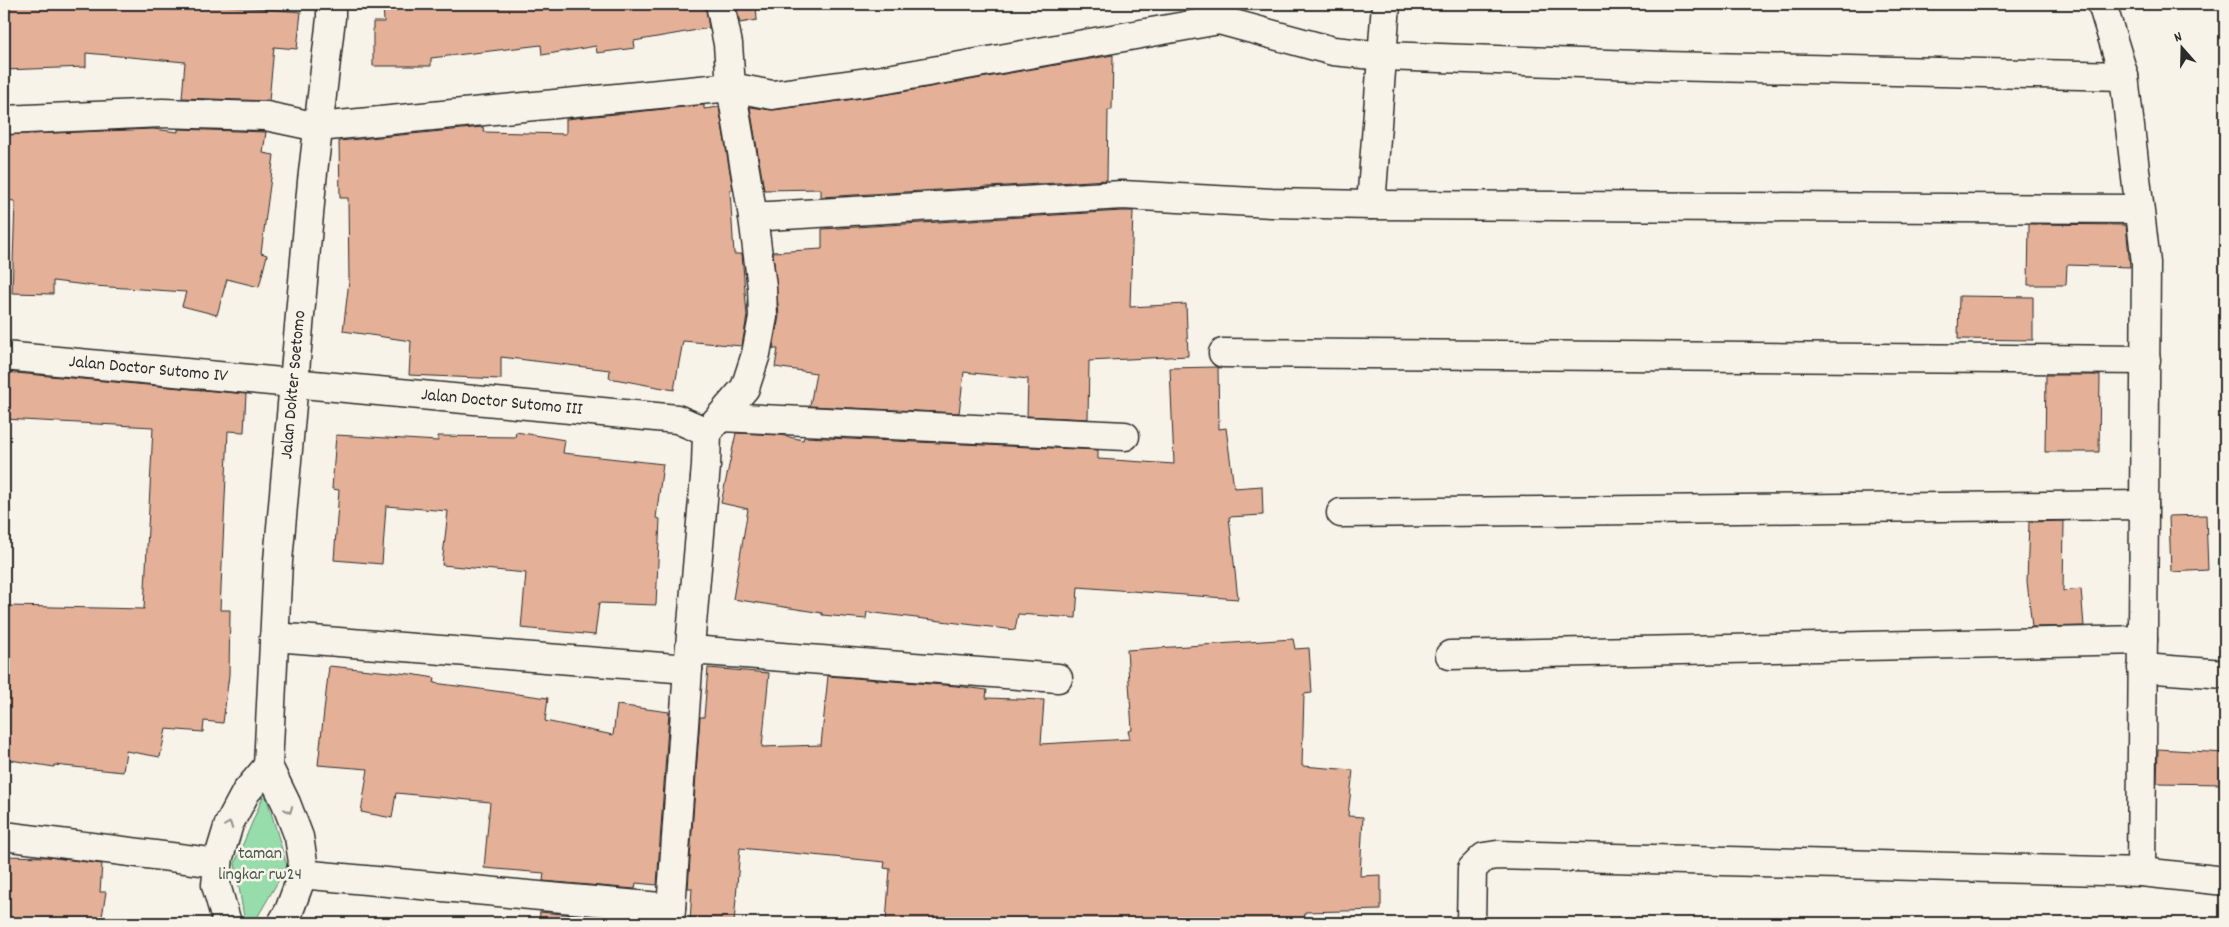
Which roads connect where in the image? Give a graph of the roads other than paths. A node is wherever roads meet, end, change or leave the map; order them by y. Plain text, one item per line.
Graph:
1 (331, 4) edge
2 (720, 4) edge
3 (1386, 4) edge
4 (2102, 4) edge
5 (1383, 56) junction
6 (2124, 76) junction
7 (732, 87) junction
8 (4, 120) edge
9 (318, 127) junction
10 (1371, 205) junction
11 (2140, 209) junction
12 (753, 217) junction
13 (1223, 353) dead end
14 (4, 356) edge
15 (2146, 360) junction
16 (294, 385) junction
17 (714, 425) junction
18 (1125, 436) dead end
19 (2144, 505) junction
20 (1341, 513) dead end
21 (274, 637) junction
22 (2143, 640) junction
23 (1450, 656) dead end
24 (689, 659) junction
25 (2142, 668) junction
26 (2225, 674) edge
27 (1058, 678) dead end
28 (268, 766) junction
29 (4, 836) edge
30 (218, 863) junction
31 (2141, 872) junction
32 (300, 874) junction
33 (2225, 881) edge
34 (670, 916) edge
35 (227, 923) edge
36 (282, 923) edge
37 (1471, 923) edge

1 - 9 street, Jalan Dokter Soetomo
2 - 7 street
3 - 5 street
4 - 6 street
5 - 6 street
5 - 7 street
5 - 10 street
6 - 11 street
7 - 9 street
7 - 12 street
8 - 9 street
9 - 16 street, Jalan Dokter Soetomo
10 - 11 street
10 - 12 street
11 - 15 street
12 - 17 street
13 - 15 street
14 - 16 street, Jalan Doctor Sutomo IV
15 - 19 street
16 - 17 street, Jalan Doctor Sutomo III
16 - 21 street, Jalan Dokter Soetomo
17 - 18 street
17 - 24 street
19 - 20 street
19 - 22 street
21 - 24 street
21 - 28 street, Jalan Dokter Soetomo
22 - 23 street
22 - 25 street
24 - 27 street
24 - 34 street
25 - 26 street
25 - 31 street
30 -> 28 street
28 -> 32 street, Jalan Dokter Soetomo
29 - 30 street
30 - 35 street
31 - 33 street
31 - 37 street
32 - 34 street
32 - 36 street, Jalan Dokter Soetomo

